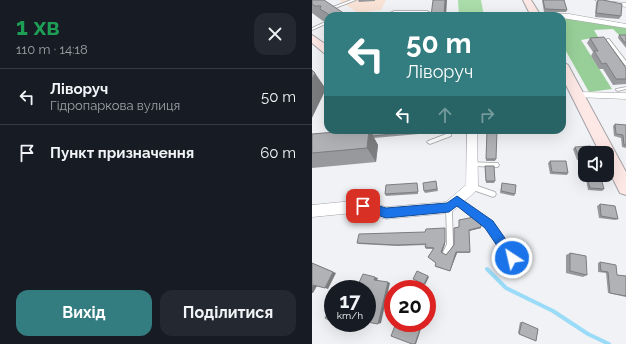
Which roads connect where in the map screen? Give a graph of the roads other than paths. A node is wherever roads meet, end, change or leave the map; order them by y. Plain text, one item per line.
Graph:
1 (354, 0) edge
2 (527, 0) edge
3 (598, 0) edge
4 (328, 5) edge
5 (626, 5) edge
6 (332, 8) junction
7 (338, 12) edge
8 (394, 12) edge
9 (427, 12) edge
10 (533, 12) edge
11 (566, 16) edge
12 (324, 24) edge
13 (626, 26) edge
14 (312, 29) edge
15 (312, 38) edge
16 (608, 40) edge
17 (324, 48) edge
18 (626, 63) edge
19 (566, 74) edge
20 (626, 88) edge
21 (618, 90) dead end
22 (578, 94) junction
23 (626, 96) edge
24 (449, 134) edge
25 (472, 134) edge
26 (430, 142) dead end
27 (472, 164) junction
28 (496, 165) dead end
29 (472, 187) junction
30 (626, 188) edge
31 (493, 194) dead end
32 (453, 204) junction
33 (312, 211) edge
34 (446, 252) edge
35 (512, 258) dead end

1 - 6 lane
2 - 10 street
3 - 5 street
4 - 6 lane
6 - 7 lane
8 - 9 lane
11 - 13 street
12 - 14 lane
15 - 17 street
16 - 18 lane
19 - 22 street
20 - 21 lane
22 - 23 street
22 - 30 street
24 - 26 lane
25 - 27 street
27 - 28 lane
27 - 29 street
29 - 31 lane
29 - 32 street
32 - 33 street
32 - 34 lane
32 - 35 lane

